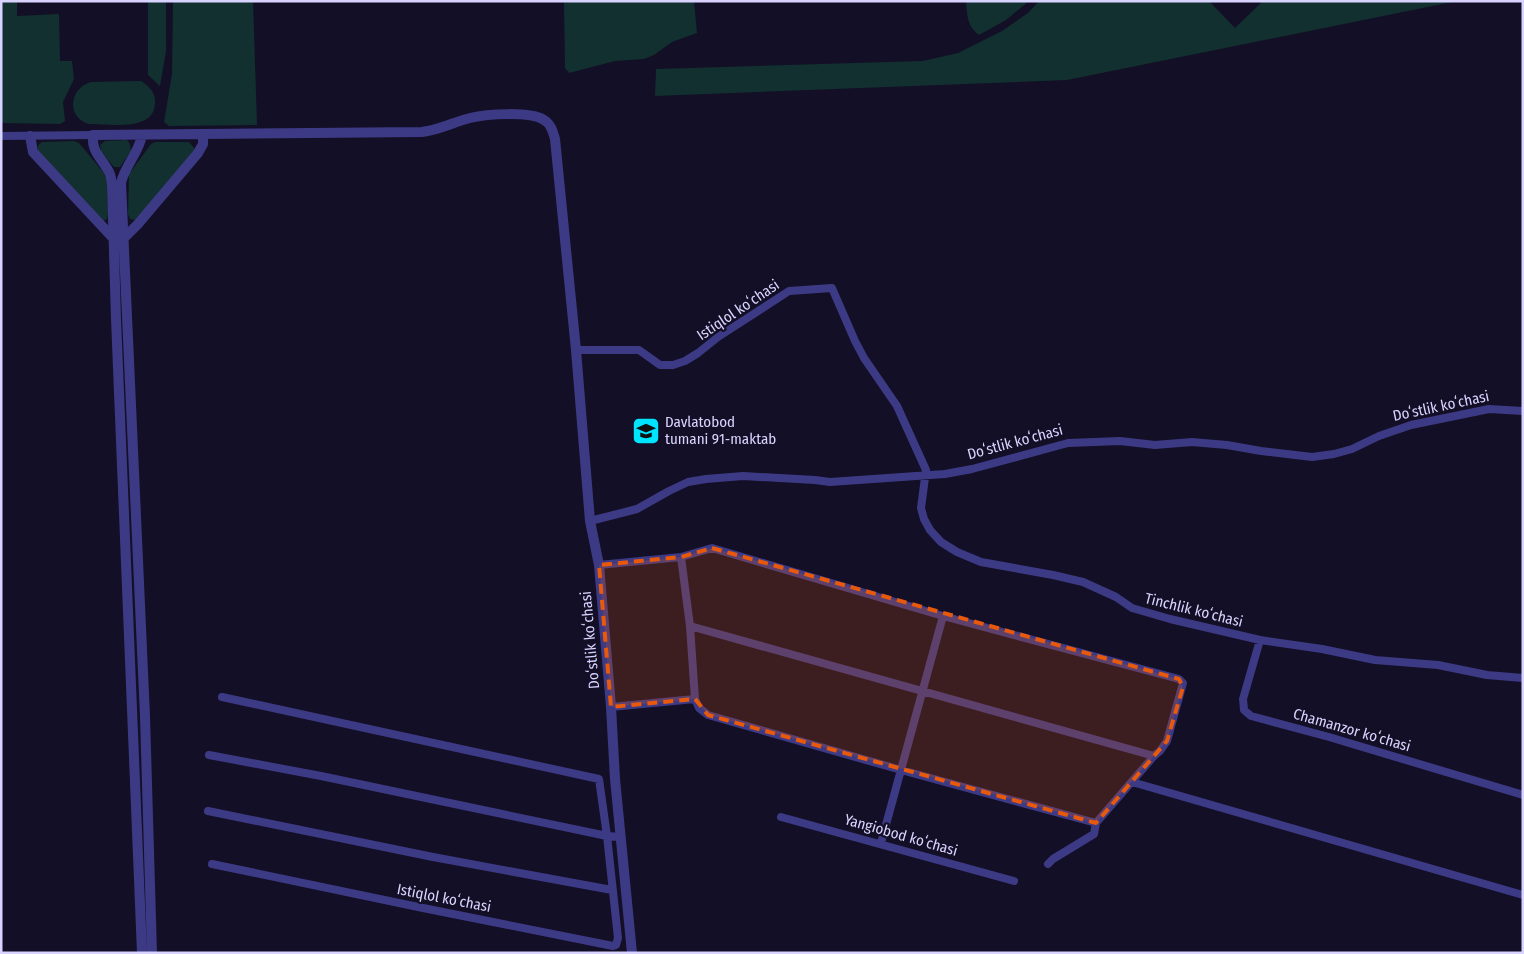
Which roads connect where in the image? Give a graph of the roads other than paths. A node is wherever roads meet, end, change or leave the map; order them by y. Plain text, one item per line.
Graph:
1 (203, 134) junction
2 (92, 135) junction
3 (142, 135) junction
4 (1, 136) edge
5 (30, 136) junction
6 (119, 238) junction
7 (576, 350) junction
8 (1523, 411) edge
9 (925, 476) junction
10 (590, 521) junction
11 (681, 557) junction
12 (599, 565) junction
13 (943, 616) junction
14 (690, 626) junction
15 (1260, 640) junction
16 (1523, 678) edge
17 (922, 692) junction
18 (222, 697) dead end
19 (695, 699) junction
20 (611, 707) junction
21 (209, 755) dead end
22 (1154, 756) junction
23 (901, 770) junction
24 (1132, 782) junction
25 (1523, 795) edge
26 (208, 811) dead end
27 (781, 817) dead end
28 (1096, 823) junction
29 (607, 836) junction
30 (621, 837) junction
31 (881, 843) junction
32 (212, 864) dead end
33 (1048, 864) dead end
34 (1014, 881) dead end
35 (612, 890) junction
36 (1523, 895) edge
37 (142, 953) edge
38 (152, 953) edge
39 (632, 953) edge

1 - 3 street
1 - 6 street
1 - 7 street
2 - 3 street
2 - 5 street
2 - 6 street
3 - 6 street
4 - 5 street
5 - 6 street
6 - 37 street
6 - 38 street
7 - 9 street, Istiqlol koʻchasi
7 - 10 street
8 - 9 street, Doʻstlik koʻchasi
9 - 10 street, Doʻstlik koʻchasi
9 - 15 street, Tinchlik koʻchasi
10 - 12 street, Doʻstlik koʻchasi
11 - 12 street
11 - 13 street
11 - 14 street
12 - 20 street, Doʻstlik koʻchasi
13 - 17 street
13 - 22 street
14 - 17 street
14 - 19 street
15 - 16 street, Tinchlik koʻchasi
15 - 25 street, Chamanzor koʻchasi
17 - 22 street
17 - 23 street
18 - 29 street, Istiqlol koʻchasi
19 - 20 street, Doʻstlik koʻchasi
19 - 23 street
20 - 30 street
21 - 29 street
22 - 24 street
23 - 28 street
23 - 31 street
24 - 28 street
24 - 36 street
26 - 35 street
27 - 31 street, Yangiobod koʻchasi
28 - 33 street
29 - 30 street
29 - 35 street, Istiqlol koʻchasi
30 - 39 street
31 - 34 street, Yangiobod koʻchasi
32 - 35 street, Istiqlol koʻchasi

